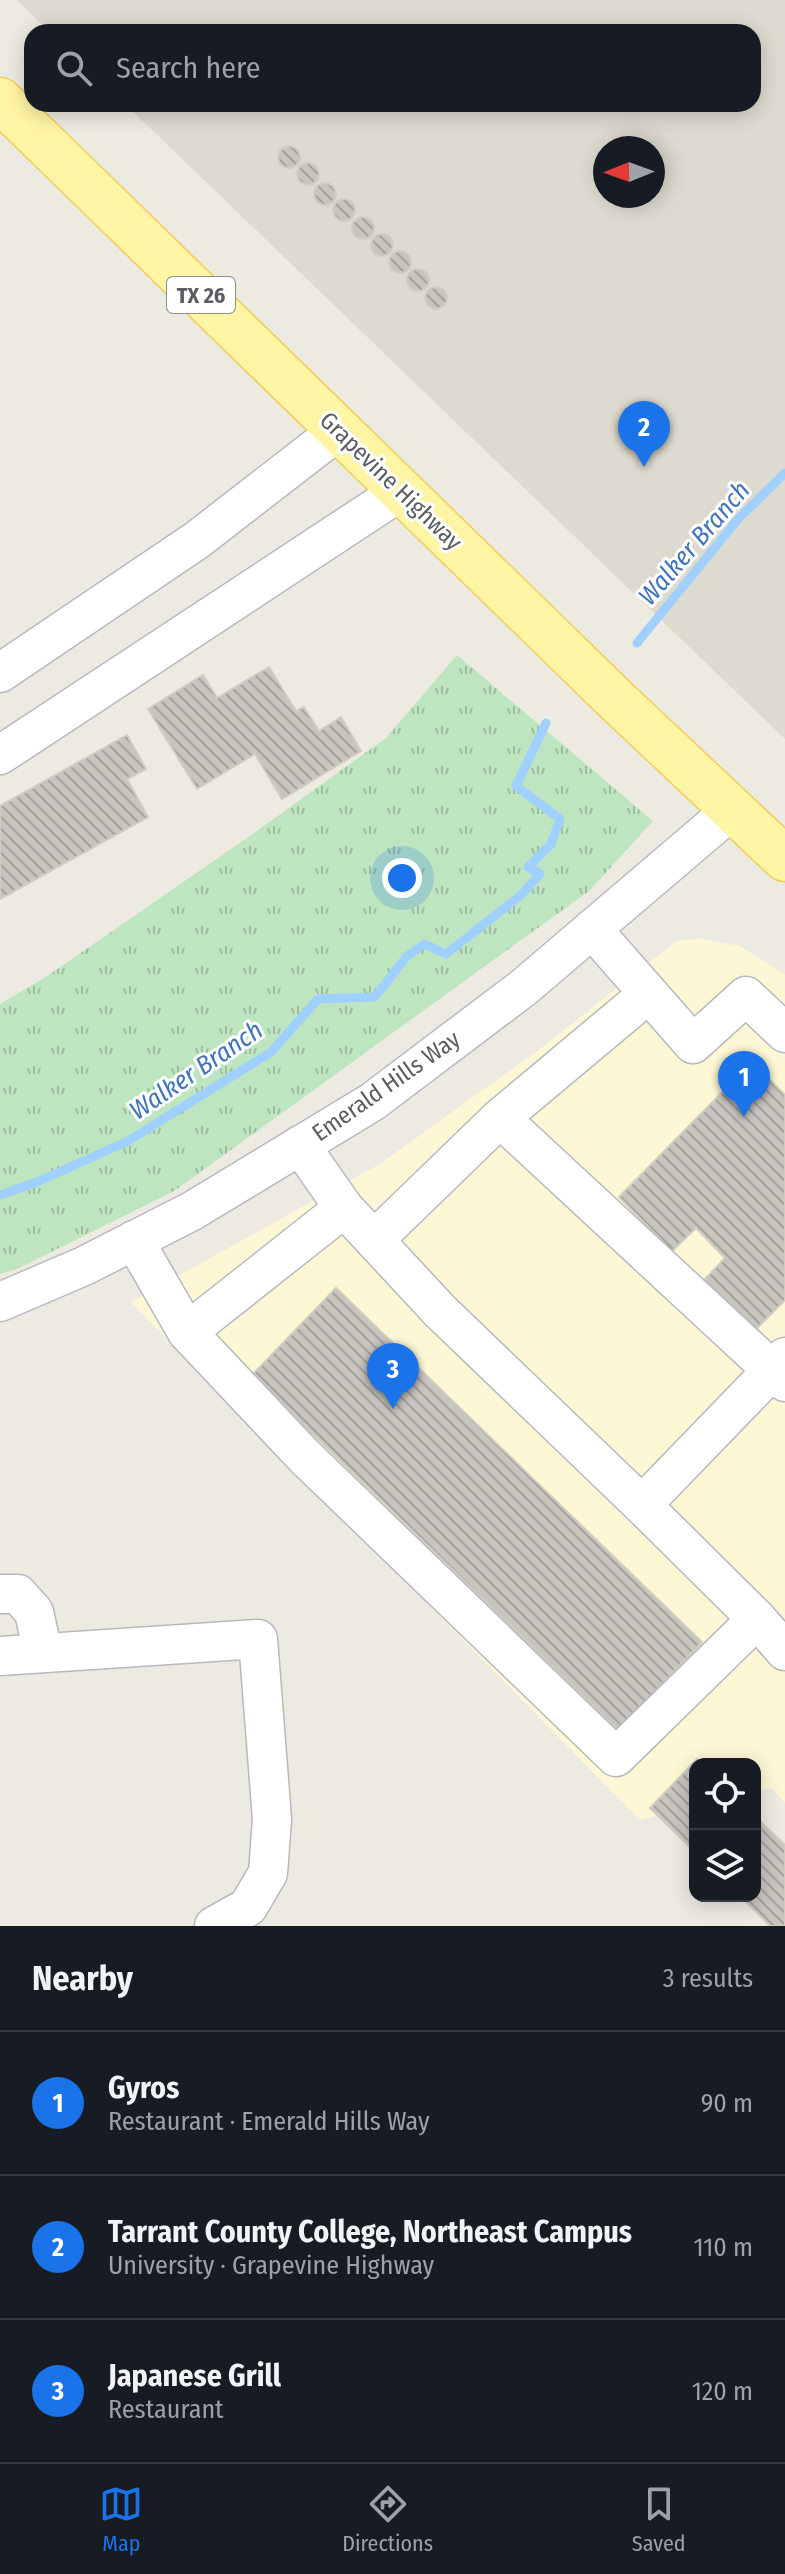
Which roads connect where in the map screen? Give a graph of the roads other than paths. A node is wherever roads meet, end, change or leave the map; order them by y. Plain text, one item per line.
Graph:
1 (0, 100) edge
2 (339, 430) junction
3 (401, 491) junction
4 (0, 673) edge
5 (0, 755) edge
6 (733, 809) junction
7 (785, 859) edge
8 (592, 929) junction
9 (648, 994) junction
10 (785, 1033) edge
11 (500, 1118) junction
12 (300, 1145) junction
13 (344, 1208) junction
14 (134, 1240) junction
15 (374, 1240) junction
16 (0, 1302) edge
17 (187, 1332) junction
18 (781, 1369) edge
19 (642, 1505) junction
20 (0, 1594) edge
21 (757, 1619) junction
22 (785, 1651) edge
23 (43, 1653) junction
24 (0, 1656) edge
25 (214, 1926) edge

1 - 2 main road, Grapevine Highway / TX 26
2 - 3 main road, Grapevine Highway / TX 26
2 - 4 street
3 - 5 street
3 - 6 main road, Grapevine Highway / TX 26
6 - 7 main road, Grapevine Highway / TX 26
6 - 8 street, Emerald Hills Way
8 - 9 street
8 - 12 street, Emerald Hills Way
9 - 10 street
9 - 11 street
11 - 15 street
11 - 18 street
12 - 13 street
12 - 14 street, Emerald Hills Way
13 - 15 street
13 - 17 street
14 - 16 street, Emerald Hills Way
14 - 17 street
15 - 19 street
17 - 21 street
18 - 19 street
19 - 21 street
20 - 23 street
21 - 22 street
23 - 24 street
23 - 25 street

